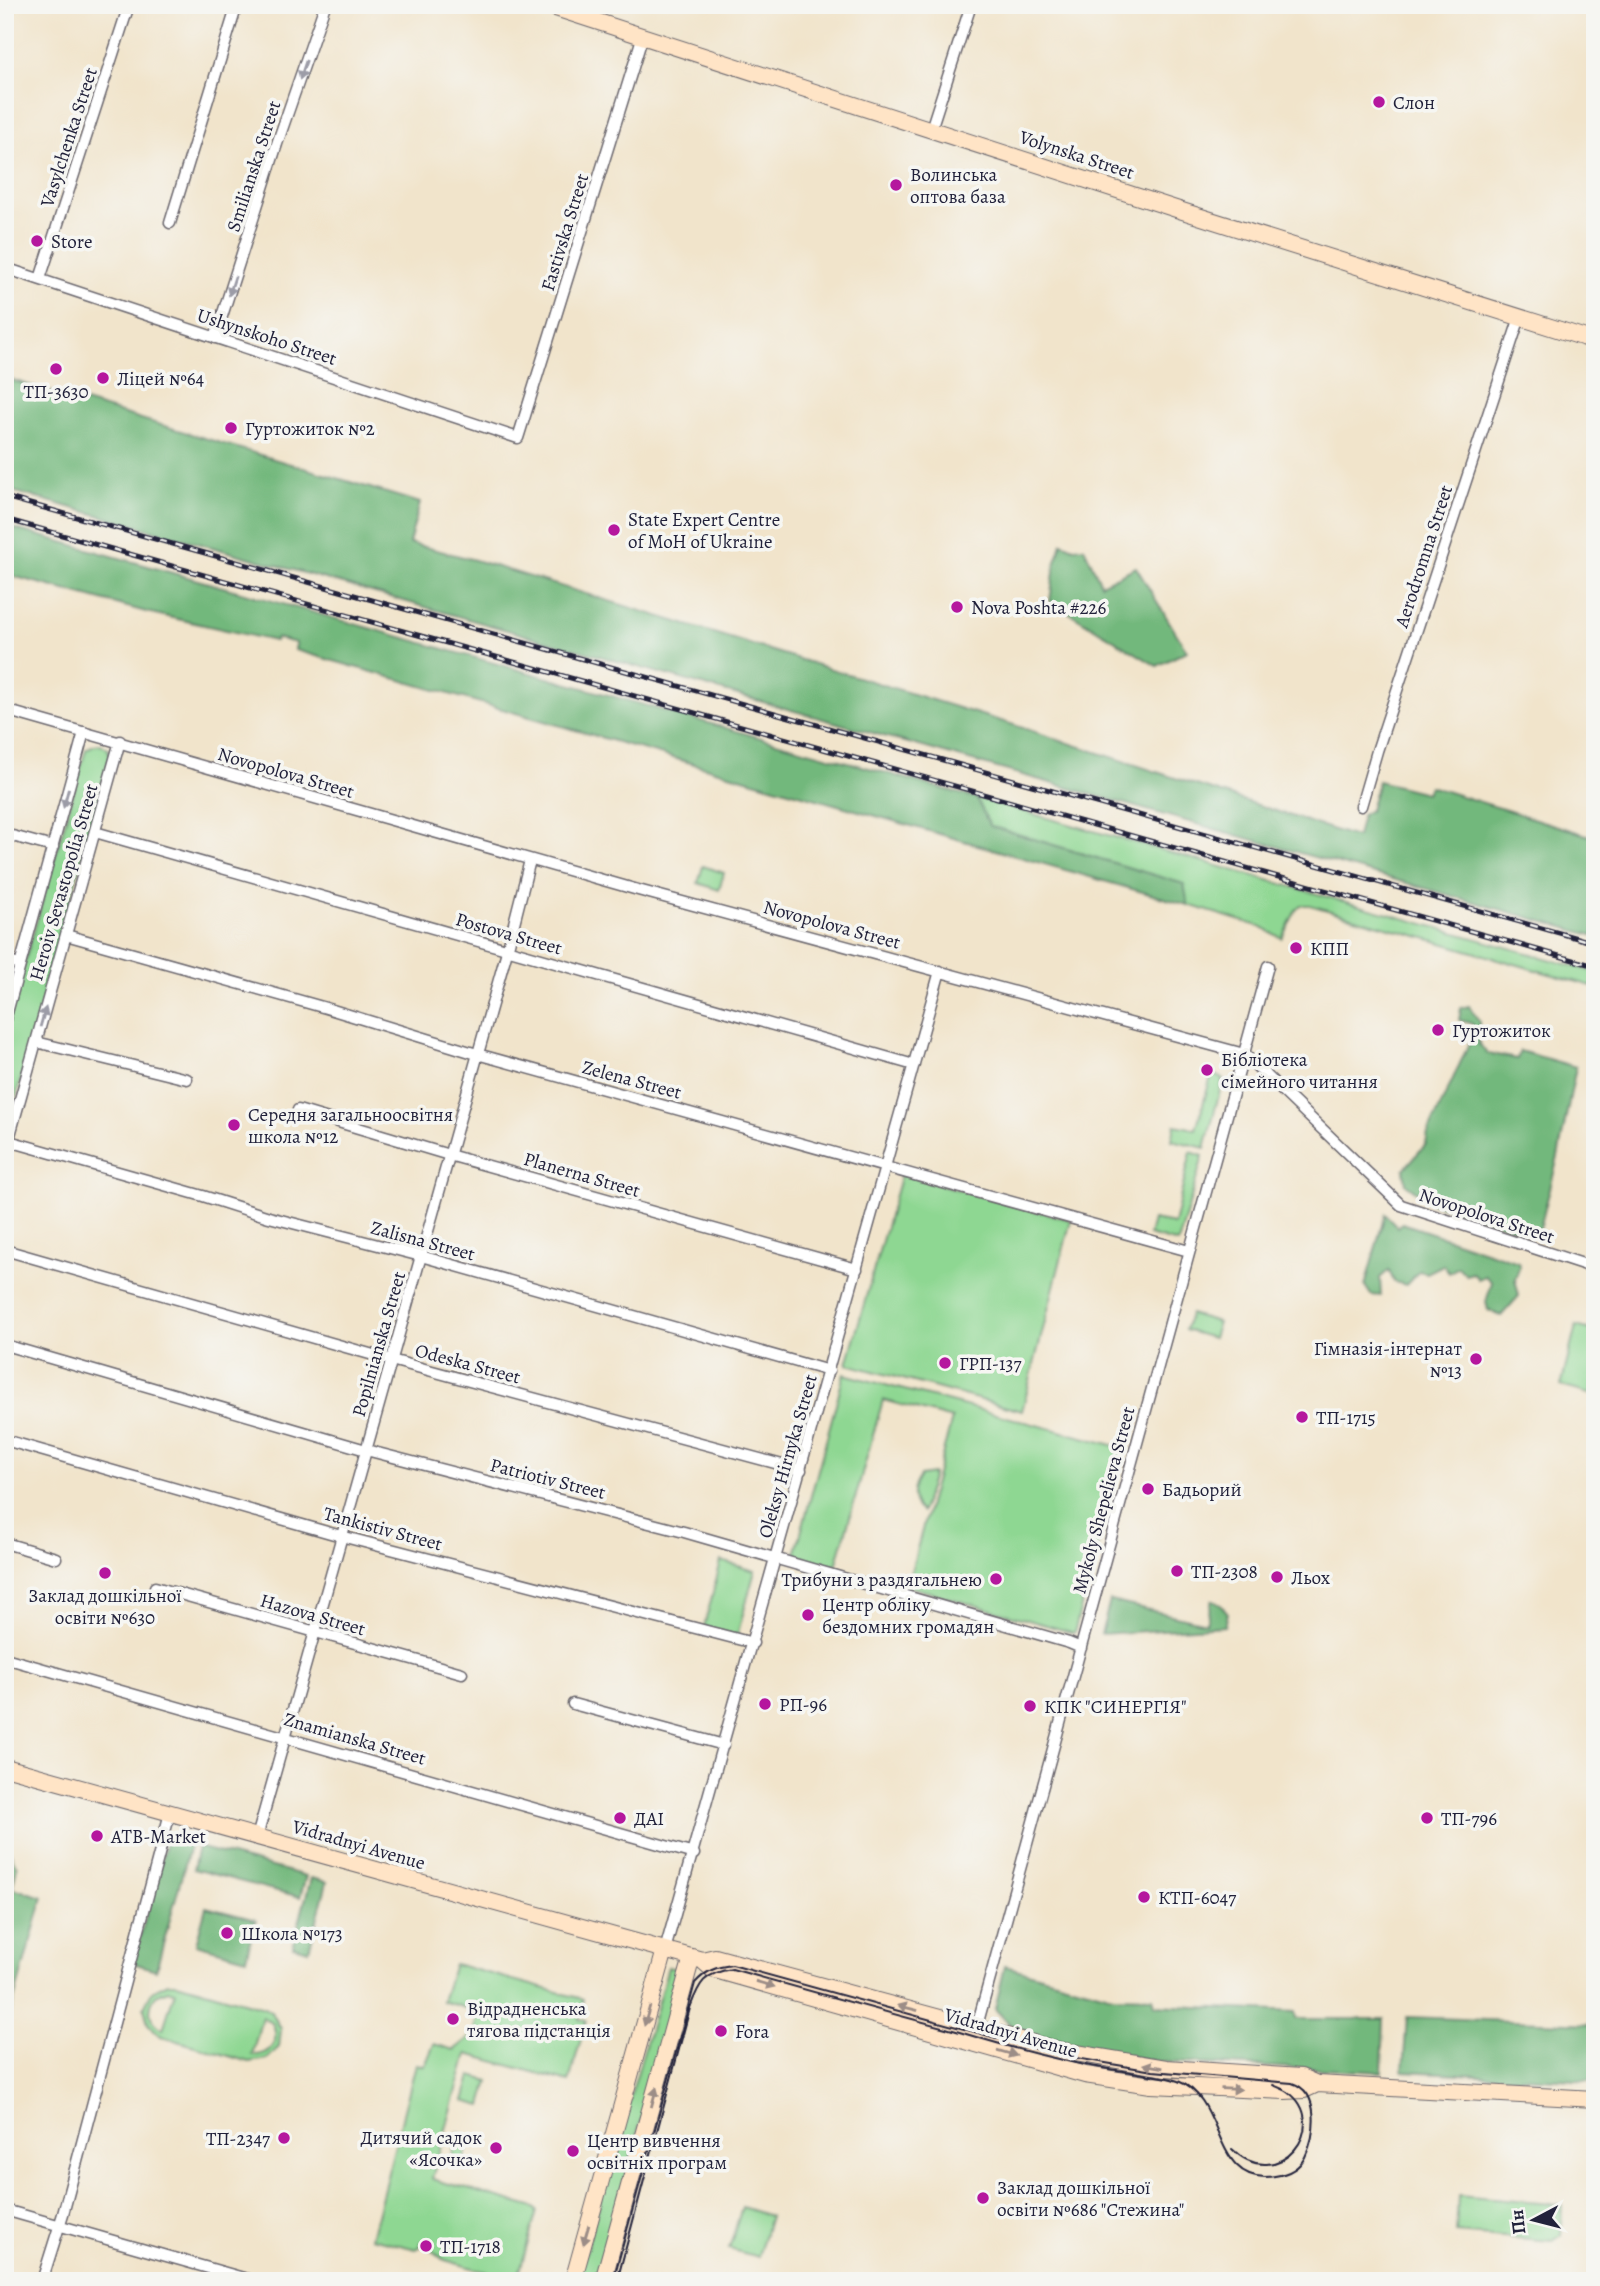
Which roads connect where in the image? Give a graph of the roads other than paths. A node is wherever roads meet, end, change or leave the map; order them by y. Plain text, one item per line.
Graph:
1 (129, 5) edge
2 (237, 5) edge
3 (325, 5) edge
4 (547, 5) edge
5 (971, 5) edge
6 (643, 35) junction
7 (931, 129) junction
8 (170, 223) dead end
9 (5, 268) edge
10 (40, 279) junction
11 (1520, 317) junction
12 (215, 338) junction
13 (1595, 341) edge
14 (518, 438) joint
15 (5, 710) edge
16 (84, 732) junction
17 (120, 741) junction
18 (1361, 806) dead end
19 (95, 832) junction
20 (5, 834) edge
21 (52, 847) junction
22 (530, 860) junction
23 (66, 935) junction
24 (507, 951) junction
25 (5, 961) edge
26 (20, 965) junction
27 (1268, 966) dead end
28 (940, 971) junction
29 (5, 1020) edge
30 (36, 1042) junction
31 (477, 1054) junction
32 (1244, 1054) junction
33 (914, 1065) junction
34 (187, 1079) dead end
35 (298, 1110) dead end
36 (9, 1141) junction
37 (5, 1153) edge
38 (449, 1155) junction
39 (886, 1167) junction
40 (5, 1250) edge
41 (1189, 1251) junction
42 (421, 1256) junction
43 (1595, 1268) edge
44 (857, 1269) junction
45 (5, 1345) edge
46 (391, 1360) junction
47 (829, 1371) junction
48 (5, 1440) edge
49 (366, 1450) junction
50 (801, 1470) junction
51 (341, 1536) junction
52 (5, 1543) edge
53 (56, 1558) dead end
54 (777, 1558) junction
55 (155, 1587) dead end
56 (315, 1633) junction
57 (753, 1643) junction
58 (1081, 1648) junction
59 (5, 1658) edge
60 (462, 1673) dead end
61 (573, 1704) dead end
62 (286, 1737) junction
63 (724, 1745) junction
64 (5, 1767) edge
65 (170, 1813) junction
66 (257, 1837) junction
67 (694, 1854) junction
68 (665, 1950) junction
69 (697, 1958) junction
70 (975, 2035) junction
71 (1595, 2099) edge
72 (5, 2210) edge
73 (60, 2225) junction
74 (42, 2281) edge
75 (254, 2281) edge
76 (573, 2281) edge
77 (603, 2281) edge

1 - 10 street, Vasylchenka Street
2 - 8 street
3 -> 12 street, Smilianska Street
4 - 6 main road, Volynska Street
5 - 7 street
6 - 7 main road, Volynska Street
6 - 14 street, Fastivska Street
7 - 11 main road, Volynska Street
9 - 10 street, Ushynskoho Street
10 - 12 street, Ushynskoho Street
11 - 13 main road, Volynska Street
11 - 18 street, Aerodromna Street
12 - 14 street, Ushynskoho Street
15 - 16 street, Novopolova Street
16 - 17 street, Novopolova Street
16 -> 21 street, Heroiv Sevastopolia Street
17 - 19 street, Heroiv Sevastopolia Street
17 - 22 street, Novopolova Street
19 - 23 street, Heroiv Sevastopolia Street
19 - 24 street, Postova Street
20 - 21 street
21 - 26 street, Heroiv Sevastopolia Street
22 - 24 street, Popilnianska Street
22 - 28 street, Novopolova Street
30 -> 23 street, Heroiv Sevastopolia Street
23 - 31 street, Zelena Street
24 - 31 street, Popilnianska Street
24 - 33 street, Postova Street
25 - 26 street
26 - 29 street, Heroiv Sevastopolia Street
27 - 32 street, Mykoly Shepelieva Street
28 - 32 street, Novopolova Street
28 - 33 street, Oleksy Hirnyka Street
30 - 34 street
30 - 36 street, Heroiv Sevastopolia Street
31 - 38 street, Popilnianska Street
31 - 39 street, Zelena Street
32 - 41 street, Mykoly Shepelieva Street
32 - 43 street, Novopolova Street
33 - 39 street, Oleksy Hirnyka Street
35 - 38 street, Planerna Street
36 - 37 street, Heroiv Sevastopolia Street
36 - 42 street, Zalisna Street
38 - 42 street, Popilnianska Street
38 - 44 street, Planerna Street
39 - 41 street, Zelena Street
39 - 44 street, Oleksy Hirnyka Street
40 - 46 street, Odeska Street
41 - 58 street, Mykoly Shepelieva Street
42 - 46 street, Popilnianska Street
42 - 47 street, Zalisna Street
44 - 47 street, Oleksy Hirnyka Street
45 - 49 street, Patriotiv Street
46 - 49 street, Popilnianska Street
46 - 50 street, Odeska Street
47 - 50 street, Oleksy Hirnyka Street
48 - 51 street, Tankistiv Street
49 - 51 street, Popilnianska Street
49 - 54 street, Patriotiv Street
50 - 54 street, Oleksy Hirnyka Street
51 - 56 street, Popilnianska Street
51 - 57 street, Tankistiv Street
52 - 53 street
54 - 57 street, Oleksy Hirnyka Street
54 - 58 street, Patriotiv Street
55 - 56 street, Hazova Street
56 - 60 street, Hazova Street
56 - 62 street, Popilnianska Street
57 - 63 street, Oleksy Hirnyka Street
58 - 70 street, Mykoly Shepelieva Street
59 - 62 street, Znamianska Street
61 - 63 street
62 - 66 street, Popilnianska Street
62 - 67 street, Znamianska Street
63 - 67 street, Oleksy Hirnyka Street
64 - 65 main road, Vidradnyi Avenue
65 - 66 main road, Vidradnyi Avenue
65 - 73 street
66 - 68 main road, Vidradnyi Avenue
67 - 68 street, Oleksy Hirnyka Street
68 - 69 main road, Vidradnyi Avenue
68 -> 76 main road
69 - 70 main road, Vidradnyi Avenue
77 -> 69 main road
70 - 71 main road, Vidradnyi Avenue
72 - 73 street
73 - 74 street
73 - 75 street

